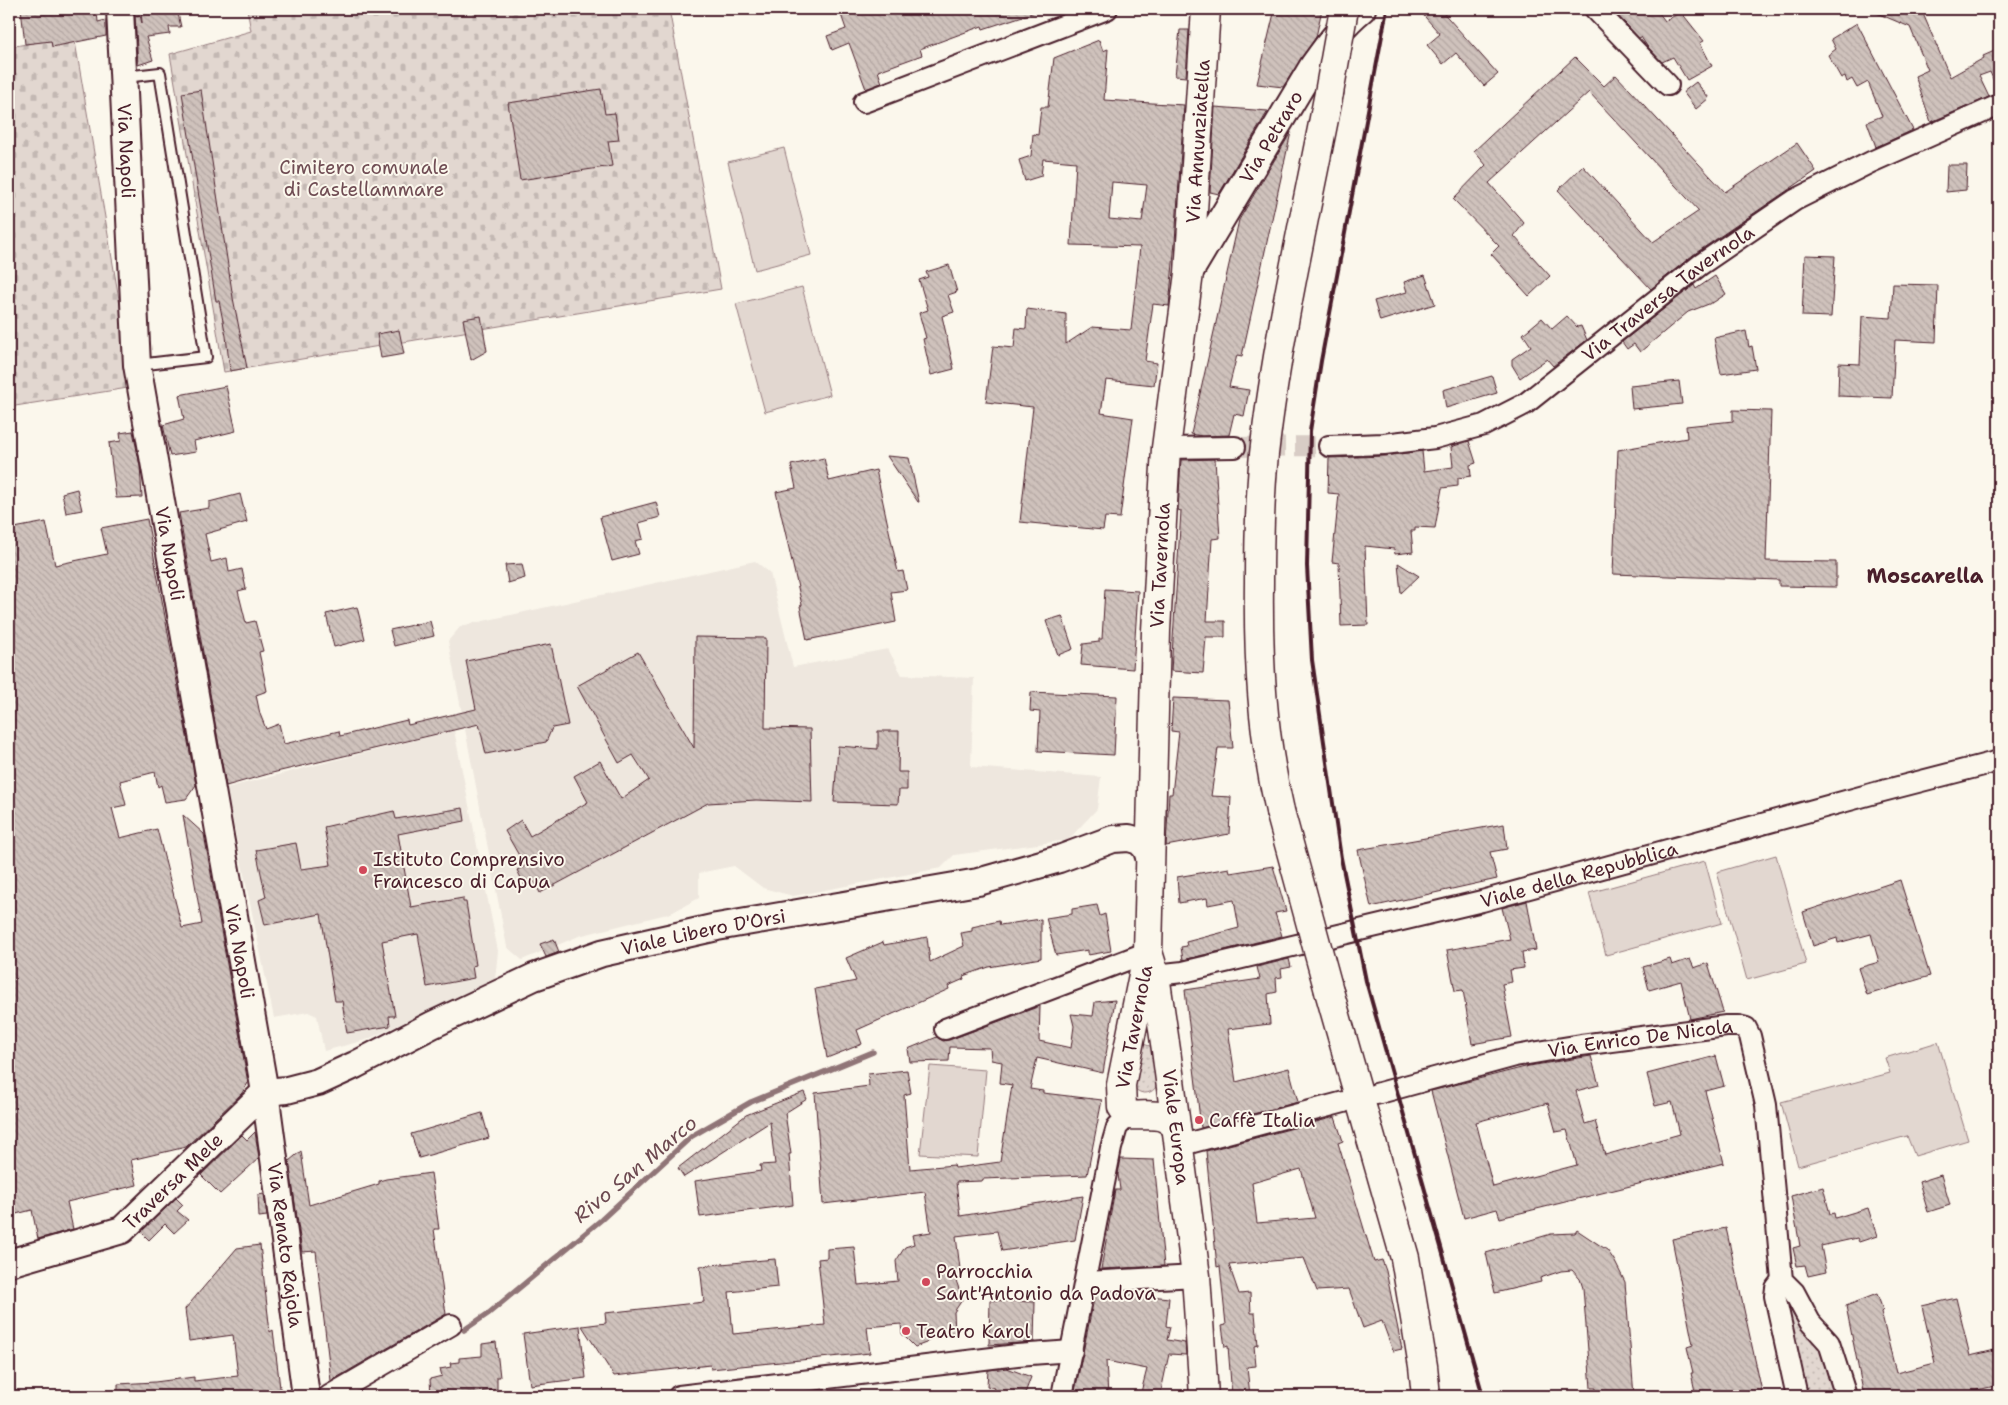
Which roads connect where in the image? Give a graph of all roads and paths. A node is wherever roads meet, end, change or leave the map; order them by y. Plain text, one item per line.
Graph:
1 (120, 9) edge
2 (1107, 9) edge
3 (1206, 9) edge
4 (1344, 9) edge
5 (1362, 9) edge
6 (1595, 9) edge
7 (124, 77) junction
8 (1668, 85) dead end
9 (864, 102) dead end
10 (1999, 105) edge
11 (1189, 273) junction
12 (137, 365) junction
13 (1329, 446) tunnel mouth
14 (1235, 447) tunnel mouth
15 (1166, 448) junction
16 (1999, 761) edge
17 (1152, 795) junction
18 (1113, 839) junction
19 (1150, 859) junction
20 (1152, 963) junction
21 (945, 1029) dead end
22 (1128, 1047) junction
23 (1166, 1050) junction
24 (265, 1092) junction
25 (1376, 1094) dead end
26 (1344, 1102) dead end
27 (1129, 1115) junction
28 (1172, 1122) junction
29 (9, 1263) edge
30 (1196, 1276) junction
31 (1782, 1280) junction
32 (1086, 1282) junction
33 (451, 1325) dead end
34 (1072, 1351) junction
35 (306, 1396) edge
36 (329, 1396) edge
37 (679, 1396) edge
38 (1062, 1396) edge
39 (1204, 1396) edge
40 (1426, 1396) edge
41 (1797, 1396) edge
42 (1846, 1396) edge

1 - 7 street, Via Napoli
2 - 9 street
3 - 11 main road, Via Annunziatella
4 - 40 main road, bridge
5 - 11 street, Via Petraro
6 - 8 street
7 - 12 street, Via Napoli
7 - 12 lane
10 - 13 street, Via Traversa Tavernola
11 - 15 main road, Via Tavernola
12 - 24 street, Via Napoli
14 - 15 street
15 - 17 main road, Via Tavernola
16 - 20 street, Viale della Repubblica
17 - 18 street
17 - 19 main road, Via Tavernola
18 - 19 street, Viale Libero D'Orsi
18 - 24 street, Viale Libero D'Orsi
19 - 20 main road, Viale Europa
20 - 21 street, Via Tavernola
20 - 22 main road, Via Tavernola
20 - 23 main road, Viale Europa
22 - 23 main road
22 - 27 main road, Via Tavernola
23 - 28 main road, Viale Europa
24 - 29 street, Traversa Mele
24 - 35 street, Via Renato Rajola
25 - 31 street, Via Enrico De Nicola
26 - 28 street
27 - 28 main road
27 - 32 street, Via Tavernola
28 - 30 main road, Viale Europa
30 - 32 street
30 - 39 main road, Viale Europa
31 - 41 street, Via Enrico De Nicola
31 - 42 street
32 - 34 street, Via Tavernola
33 - 36 street
34 - 37 street
34 - 38 street, Via Tavernola

